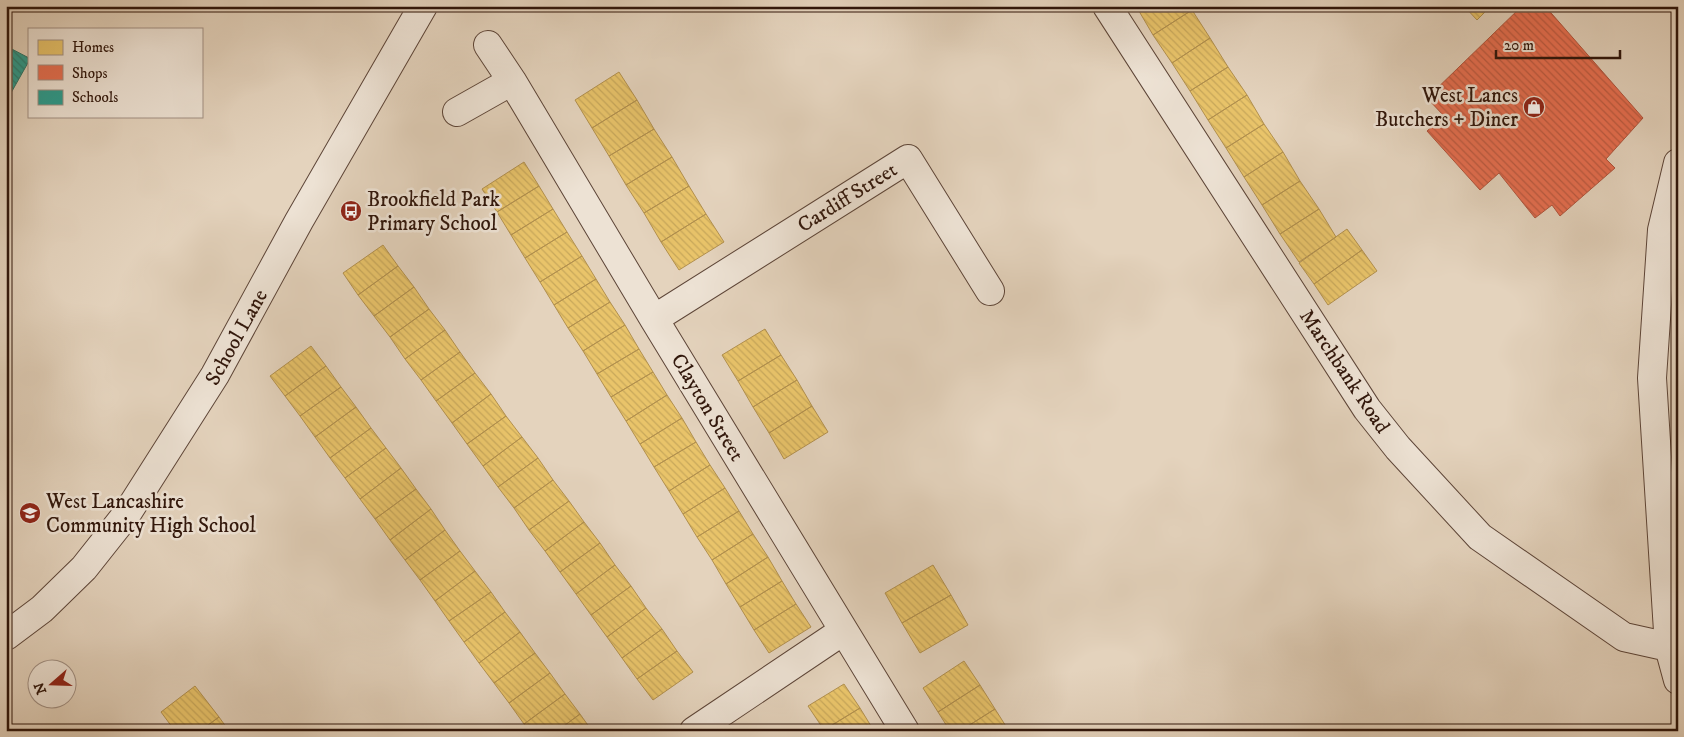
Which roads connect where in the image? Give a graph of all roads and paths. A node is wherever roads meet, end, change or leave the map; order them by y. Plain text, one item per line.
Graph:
1 (423, 6) edge
2 (1107, 6) edge
3 (488, 45) dead end
4 (512, 81) junction
5 (457, 112) dead end
6 (1678, 163) edge
7 (990, 291) dead end
8 (654, 318) junction
9 (843, 631) junction
10 (6, 636) edge
11 (1670, 647) junction
12 (1678, 680) edge
13 (694, 731) edge
14 (905, 731) edge

1 - 10 street, School Lane
2 - 11 street, Marchbank Road
3 - 4 street, Clayton Street
4 - 5 street
4 - 8 street, Clayton Street
6 - 11 street
7 - 8 street, Cardiff Street
8 - 9 street, Clayton Street
9 - 13 street
9 - 14 street, Clayton Street
11 - 12 street

